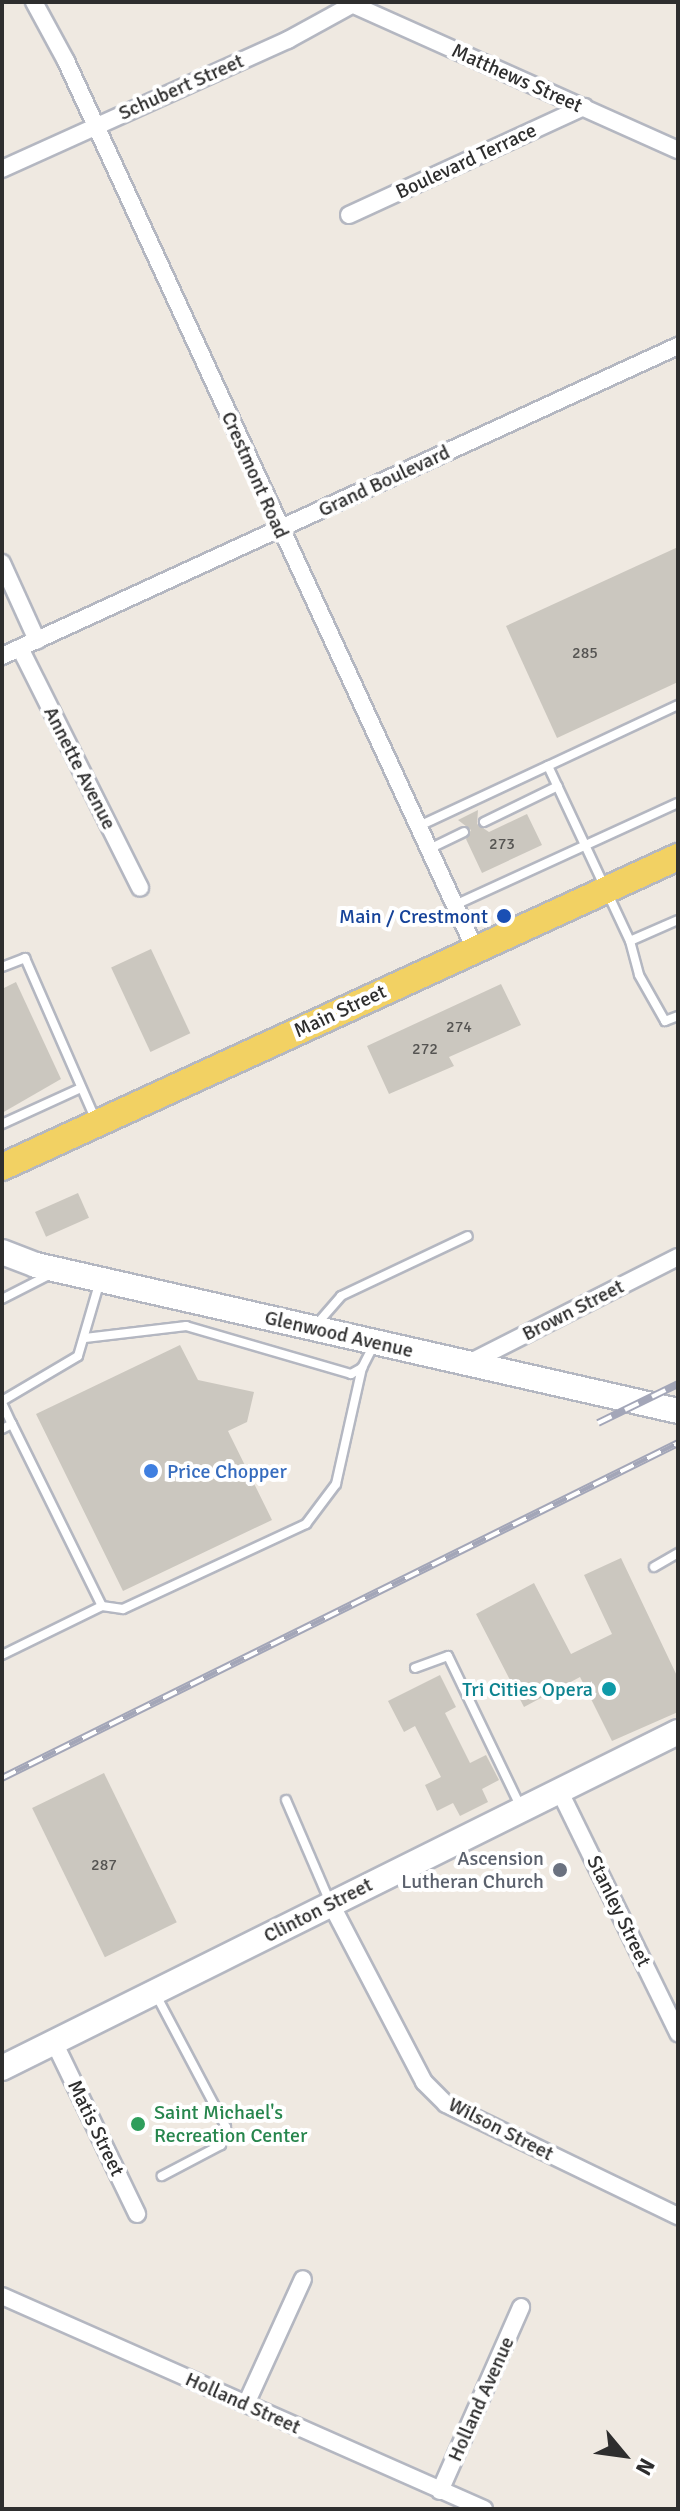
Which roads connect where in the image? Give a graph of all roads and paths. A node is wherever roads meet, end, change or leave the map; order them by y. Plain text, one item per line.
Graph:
1 (34, 2) edge
2 (356, 4) edge
3 (584, 107) junction
4 (95, 125) junction
5 (678, 150) edge
6 (2, 169) edge
7 (349, 215) dead end
8 (678, 346) edge
9 (278, 529) junction
10 (2, 563) edge
11 (37, 640) junction
12 (20, 648) junction
13 (2, 656) edge
14 (678, 705) edge
15 (548, 766) junction
16 (558, 786) junction
17 (678, 803) edge
18 (484, 822) dead end
19 (416, 828) junction
20 (464, 832) dead end
21 (587, 844) junction
22 (427, 850) junction
23 (678, 857) edge
24 (140, 888) dead end
25 (605, 890) junction
26 (454, 906) junction
27 (678, 920) edge
28 (630, 941) junction
29 (475, 949) junction
30 (2, 967) edge
31 (678, 1016) edge
32 (81, 1088) junction
33 (2, 1124) edge
34 (97, 1124) junction
35 (2, 1167) edge
36 (468, 1236) dead end
37 (2, 1252) edge
38 (678, 1257) edge
39 (2, 1262) edge
40 (48, 1268) junction
41 (101, 1280) junction
42 (2, 1299) edge
43 (314, 1328) junction
44 (85, 1338) junction
45 (375, 1342) junction
46 (469, 1363) junction
47 (362, 1368) junction
48 (2, 1402) edge
49 (678, 1411) edge
50 (12, 1424) junction
51 (2, 1429) edge
52 (678, 1553) edge
53 (654, 1567) dead end
54 (102, 1606) junction
55 (2, 1655) edge
56 (415, 1668) dead end
57 (678, 1732) edge
58 (559, 1790) junction
59 (286, 1800) dead end
60 (521, 1809) junction
61 (331, 1904) junction
62 (154, 1992) junction
63 (678, 2033) edge
64 (54, 2042) junction
65 (2, 2068) edge
66 (162, 2176) dead end
67 (137, 2214) dead end
68 (678, 2216) edge
69 (303, 2279) dead end
70 (2, 2296) edge
71 (521, 2307) dead end
72 (246, 2404) junction
73 (440, 2491) junction
74 (484, 2509) edge

1 - 4 street, Crestmont Road
2 - 3 street, Matthews Street
2 - 4 street, Schubert Street
3 - 5 street, Matthews Street
3 - 7 street, Boulevard Terrace
4 - 6 street, Schubert Street
4 - 9 street, Crestmont Road
8 - 9 street, Grand Boulevard
9 - 11 street, Grand Boulevard
9 - 19 street, Crestmont Road
10 - 11 street
11 - 12 street, Grand Boulevard
12 - 13 street, Grand Boulevard
12 - 24 street, Annette Avenue
14 - 15 lane
15 - 16 lane
15 - 19 lane
16 - 18 lane
16 - 21 lane
17 - 21 lane
19 - 22 street, Crestmont Road
20 - 22 lane
21 - 25 lane
21 - 26 lane
22 - 26 street, Crestmont Road
23 - 25 main road, Main Street
25 - 28 lane
25 - 29 main road, Main Street
26 - 29 street, Crestmont Road
27 - 28 lane
28 - 31 lane
29 - 34 main road, Main Street
30 - 32 lane
32 - 33 lane
32 - 34 lane
34 - 35 main road, Main Street
36 - 43 lane
37 - 40 street, Glenwood Avenue
38 - 46 street, Brown Street
39 - 40 street
40 - 41 street, Glenwood Avenue
40 - 42 lane
41 - 43 street, Glenwood Avenue
41 - 44 lane
43 - 45 street, Glenwood Avenue
44 - 47 lane
44 - 48 lane
45 - 46 street, Glenwood Avenue
45 - 47 lane
46 - 49 street, Glenwood Avenue
47 - 54 lane
48 - 50 lane
50 - 51 lane
50 - 54 lane
52 - 53 lane
54 - 55 lane
56 - 60 lane
57 - 58 street, Clinton Street
58 - 60 street, Clinton Street
58 - 63 street, Stanley Street
59 - 61 lane
60 - 61 street, Clinton Street
61 - 62 street, Clinton Street
61 - 68 street, Wilson Street
62 - 64 street, Clinton Street
62 - 66 lane
64 - 65 street, Clinton Street
64 - 67 street, Matis Street
69 - 72 street
70 - 72 street, Holland Street
71 - 73 street, Holland Avenue
72 - 73 street, Holland Street
73 - 74 street, Holland Street

